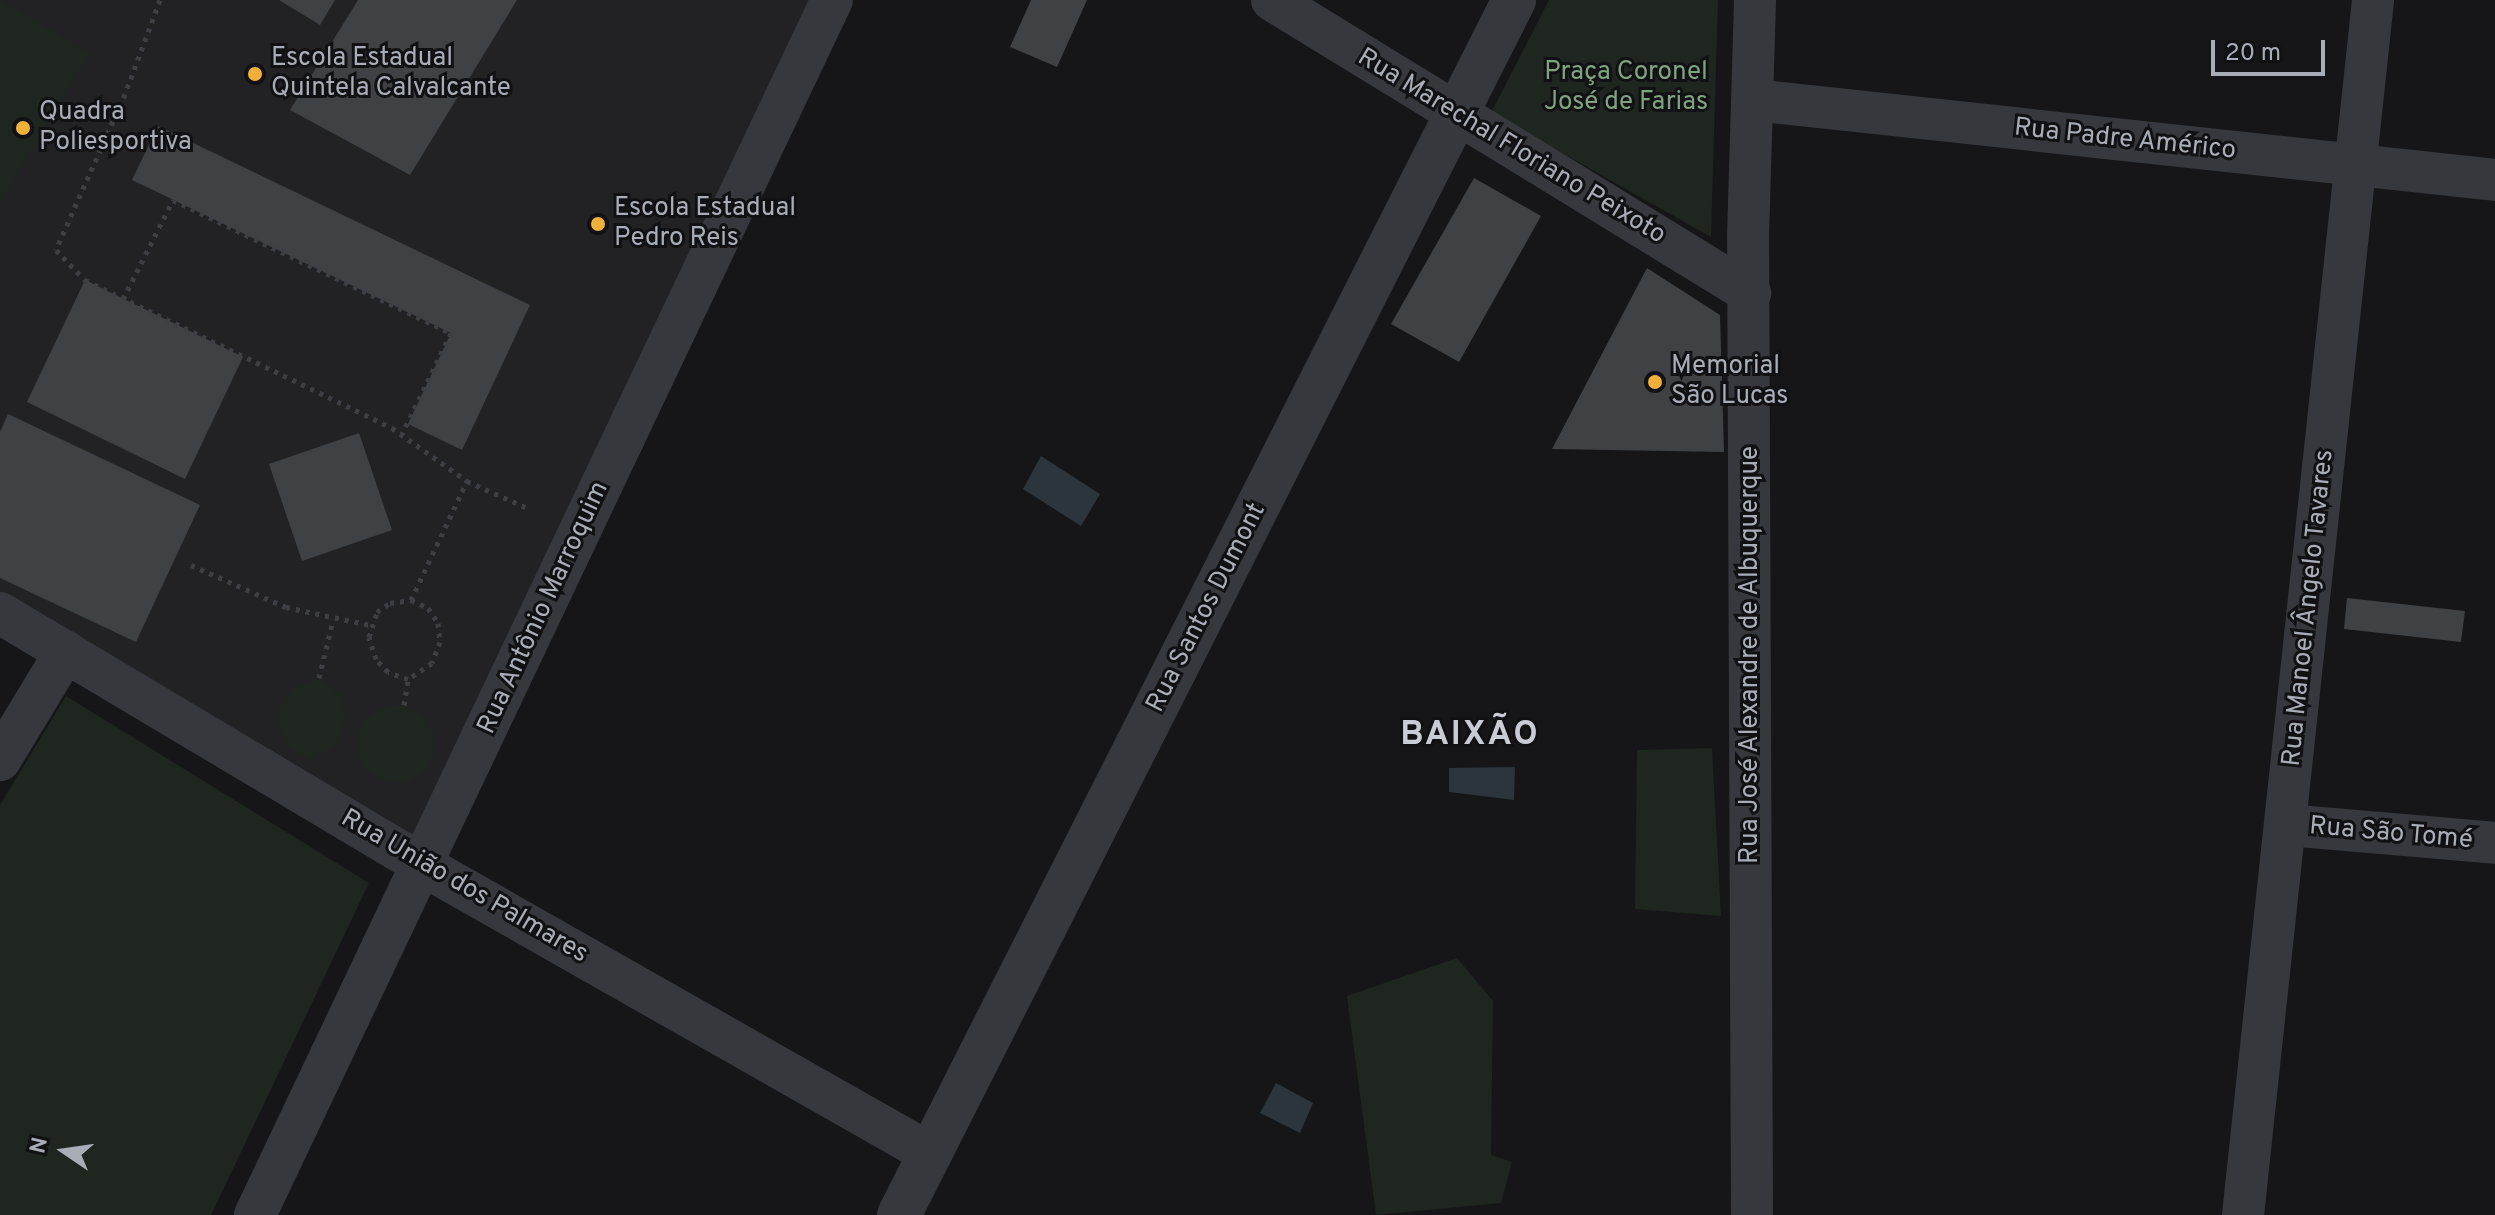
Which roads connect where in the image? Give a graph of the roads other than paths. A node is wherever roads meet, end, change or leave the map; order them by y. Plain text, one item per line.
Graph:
1 (832, 0) edge
2 (1272, 0) edge
3 (1514, 0) edge
4 (1755, 0) edge
5 (2373, 0) edge
6 (1754, 100) junction
7 (1456, 114) junction
8 (2357, 164) junction
9 (2495, 180) edge
10 (1750, 293) junction
11 (0, 613) edge
12 (66, 651) junction
13 (0, 760) edge
14 (2286, 825) junction
15 (2495, 843) edge
16 (422, 865) junction
17 (931, 1154) junction
18 (255, 1215) edge
19 (899, 1215) edge
20 (1752, 1215) edge
21 (2243, 1215) edge

1 - 16 street, Rua Antônio Marroquim
2 - 7 street, Rua Marechal Floriano Peixoto
3 - 7 street, Rua Santos Dumont
4 - 6 street, Rua José Alexandre de Albuquerque
5 - 8 street, Rua Manoel Ângelo Tavares
6 - 8 street, Rua Padre Américo
6 - 10 street, Rua José Alexandre de Albuquerque
7 - 10 street, Rua Marechal Floriano Peixoto
7 - 17 street, Rua Santos Dumont
8 - 9 street, Rua Padre Américo
8 - 14 street, Rua Manoel Ângelo Tavares
10 - 20 street, Rua José Alexandre de Albuquerque
11 - 12 street, Rua União dos Palmares
12 - 13 street
12 - 16 street, Rua União dos Palmares
14 - 15 street, Rua São Tomé
14 - 21 street, Rua Manoel Ângelo Tavares
16 - 17 street, Rua União dos Palmares
16 - 18 street, Rua Antônio Marroquim
17 - 19 street, Rua Santos Dumont

